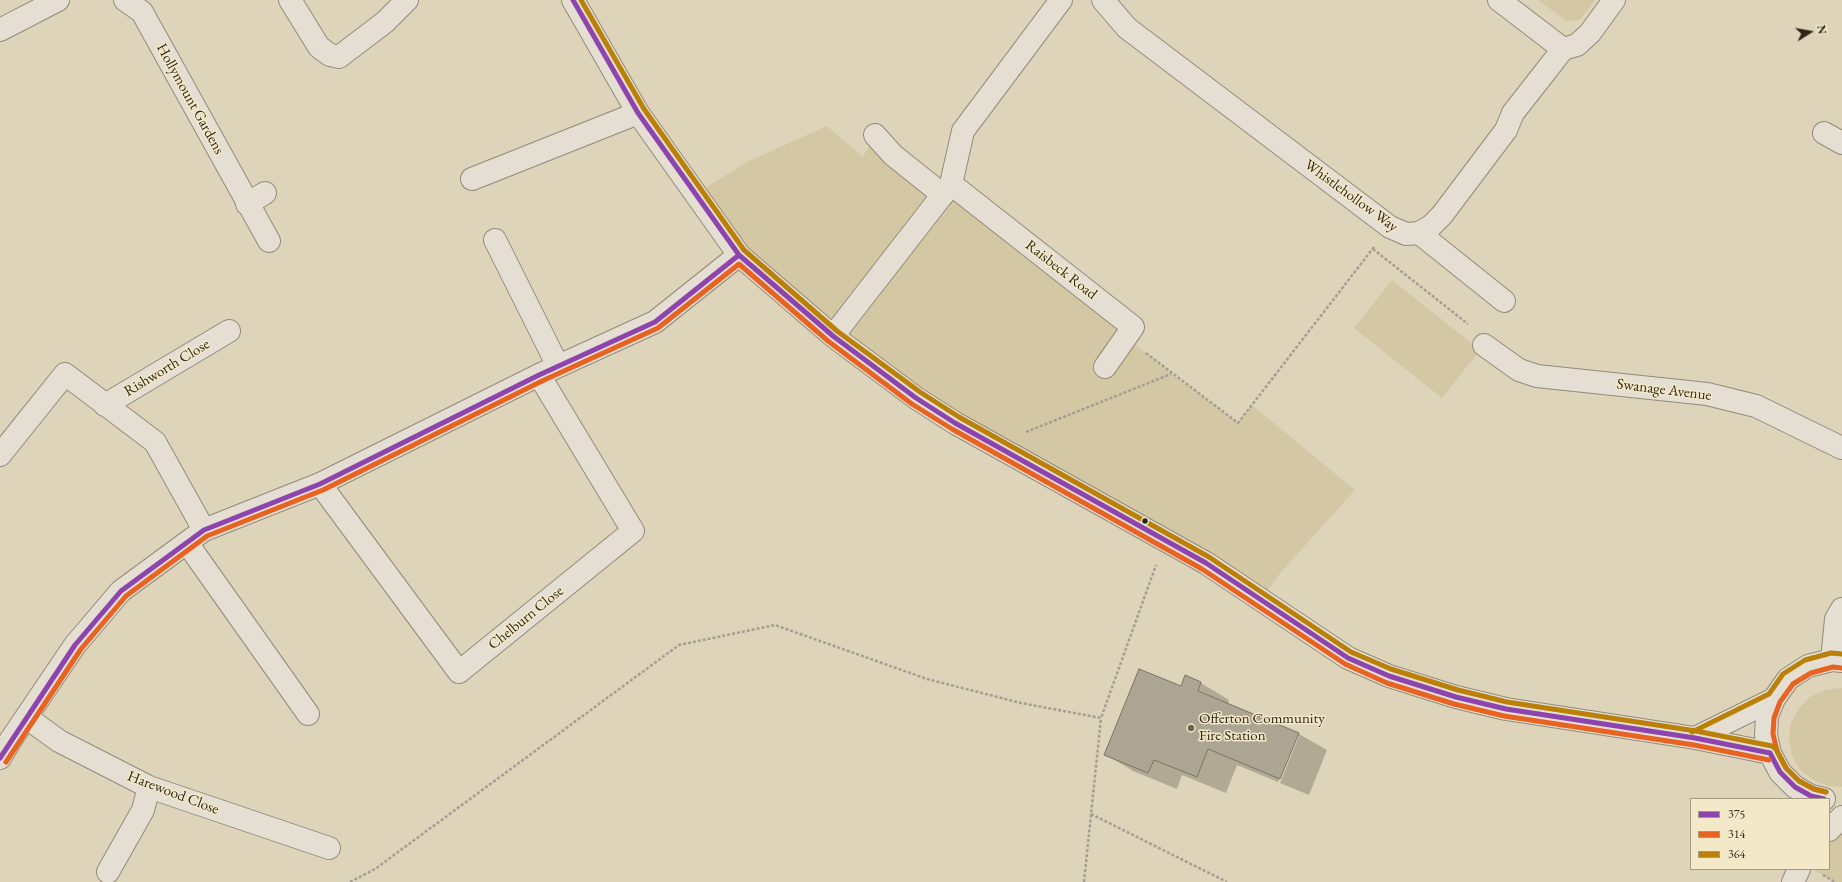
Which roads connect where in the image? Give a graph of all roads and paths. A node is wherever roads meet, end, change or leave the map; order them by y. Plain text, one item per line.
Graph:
1 (58, 0) edge
2 (125, 0) edge
3 (290, 0) edge
4 (407, 0) edge
5 (573, 0) edge
6 (1061, 0) edge
7 (1499, 0) edge
8 (1614, 0) edge
9 (1111, 3) edge
10 (0, 30) edge
11 (1563, 49) junction
12 (638, 113) junction
13 (875, 134) dead end
14 (472, 180) dead end
15 (947, 190) junction
16 (1390, 227) junction
17 (1419, 233) junction
18 (495, 240) dead end
19 (269, 242) dead end
20 (1372, 249) junction
21 (739, 255) junction
22 (1504, 301) dead end
23 (229, 331) dead end
24 (832, 336) junction
25 (1127, 338) junction
26 (1484, 345) joint
27 (558, 366) junction
28 (1105, 367) dead end
29 (1172, 374) junction
30 (539, 376) junction
31 (105, 404) junction
32 (1842, 448) edge
33 (1012, 454) junction
34 (0, 456) edge
35 (320, 484) junction
36 (204, 530) junction
37 (1165, 540) junction
38 (187, 543) junction
39 (1842, 609) edge
40 (1837, 660) edge
41 (1774, 699) junction
42 (308, 714) dead end
43 (26, 718) junction
44 (1100, 718) junction
45 (1695, 738) junction
46 (1770, 754) junction
47 (0, 758) edge
48 (149, 787) junction
49 (1796, 793) edge
50 (1820, 798) edge
51 (1830, 800) edge
52 (1842, 800) edge
53 (1091, 814) junction
54 (1842, 817) edge
55 (1830, 829) edge
56 (330, 848) dead end
57 (1799, 870) edge
58 (108, 872) dead end
59 (350, 882) edge
60 (1084, 882) edge
61 (1227, 882) edge
62 (1793, 882) edge

1 - 10 street
2 - 19 street, Hollymount Gardens
3 - 4 street
5 - 12 street
6 - 15 street
7 - 11 street
8 - 11 street, Whistlehollow Way
9 - 16 street, Whistlehollow Way
11 - 17 street, Whistlehollow Way
12 - 14 street
12 - 21 street
13 - 15 street
15 - 24 street
15 - 25 street, Raisbeck Road
16 - 17 street, Whistlehollow Way
16 - 20 path
17 - 22 street
18 - 27 street
20 - 26 path
20 - 29 path
21 - 24 street
21 - 27 street
23 - 31 street, Rishworth Close
24 - 33 street
25 - 28 street
25 - 29 path
26 - 32 street, Swanage Avenue
27 - 30 street
29 - 33 path
30 - 35 street
30 - 35 street, Chelburn Close
31 - 34 street, Rishworth Close
31 - 36 street, Rishworth Close
33 - 37 street
35 - 36 street
36 - 38 street
37 - 44 path
37 - 45 street
38 - 42 street
38 - 43 street
39 - 40 street
40 - 41 street
41 - 45 street
41 - 46 street
43 - 47 street
43 - 48 street, Harewood Close
44 - 53 path
44 - 59 path
45 - 46 street
46 - 49 street
48 - 56 street, Harewood Close
48 - 58 street
49 - 50 street
51 - 52 street
53 - 60 path
53 - 61 path
54 - 55 street
57 - 62 street

